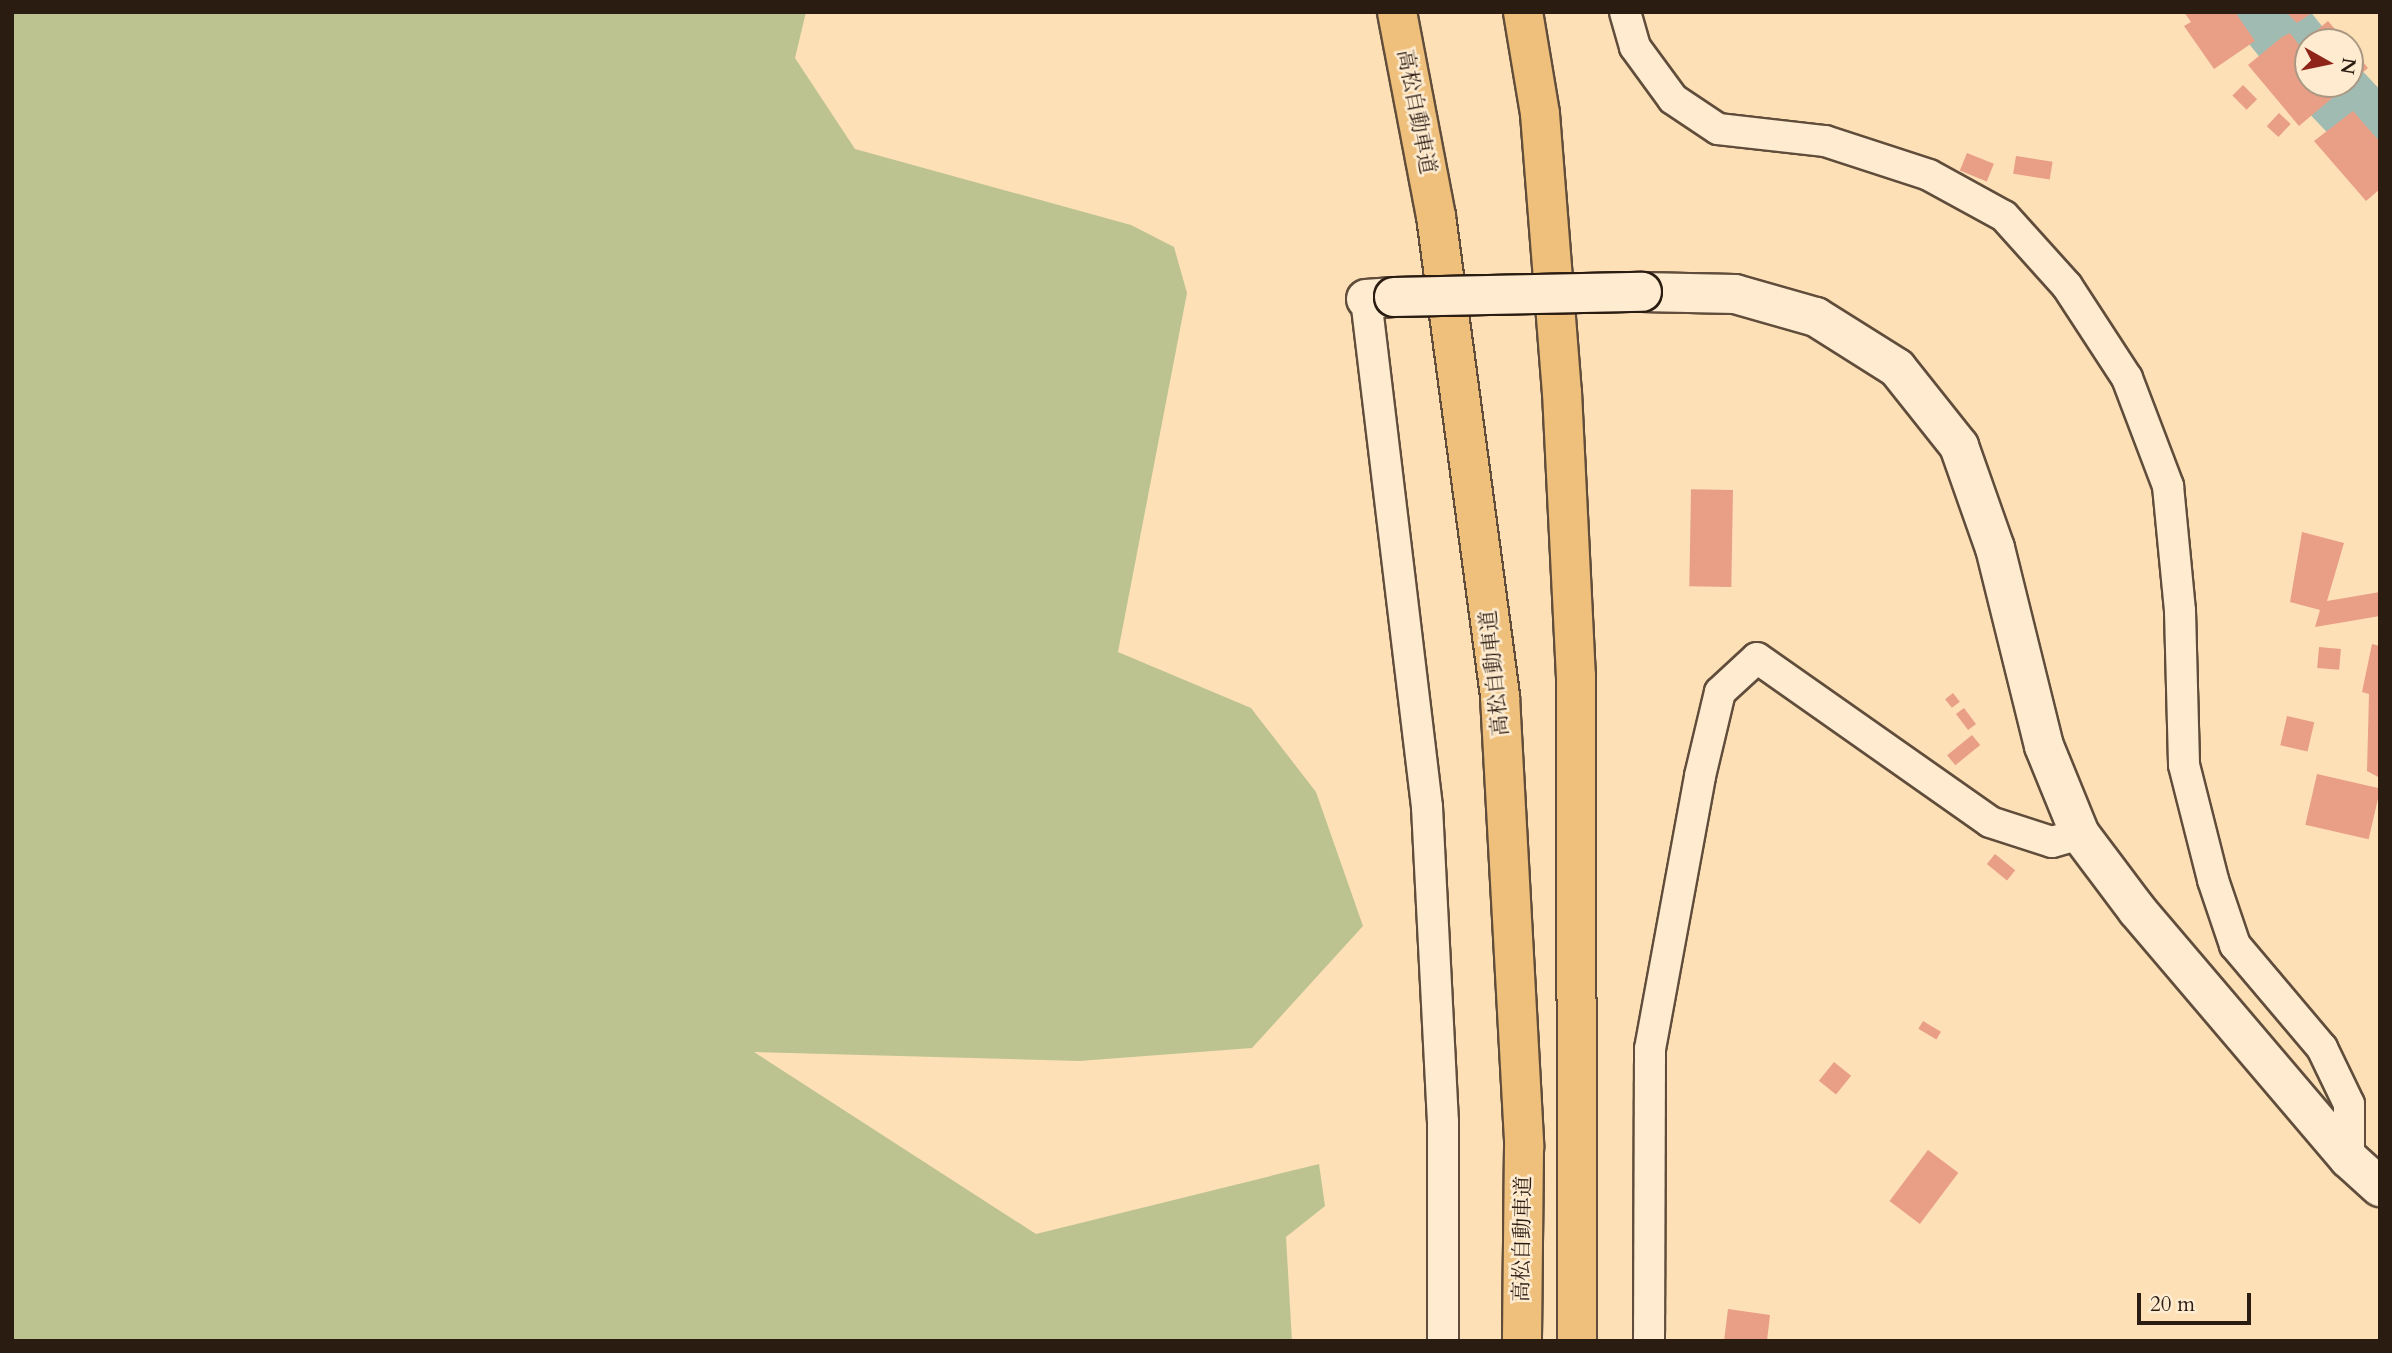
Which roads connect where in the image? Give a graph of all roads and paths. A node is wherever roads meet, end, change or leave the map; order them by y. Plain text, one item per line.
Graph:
1 (1397, 12) edge
2 (1523, 12) edge
3 (1625, 12) edge
4 (1380, 298) joint
5 (2080, 834) junction
6 (2349, 1159) junction
7 (2380, 1187) edge
8 (1443, 1341) edge
9 (1522, 1341) edge
10 (1577, 1341) edge
11 (1649, 1341) edge

1 - 9 highway, 高松自動車道
2 - 10 highway
3 - 6 street
4 - 5 street, bridge
4 - 8 street
5 - 6 street
5 - 11 street
6 - 7 street

